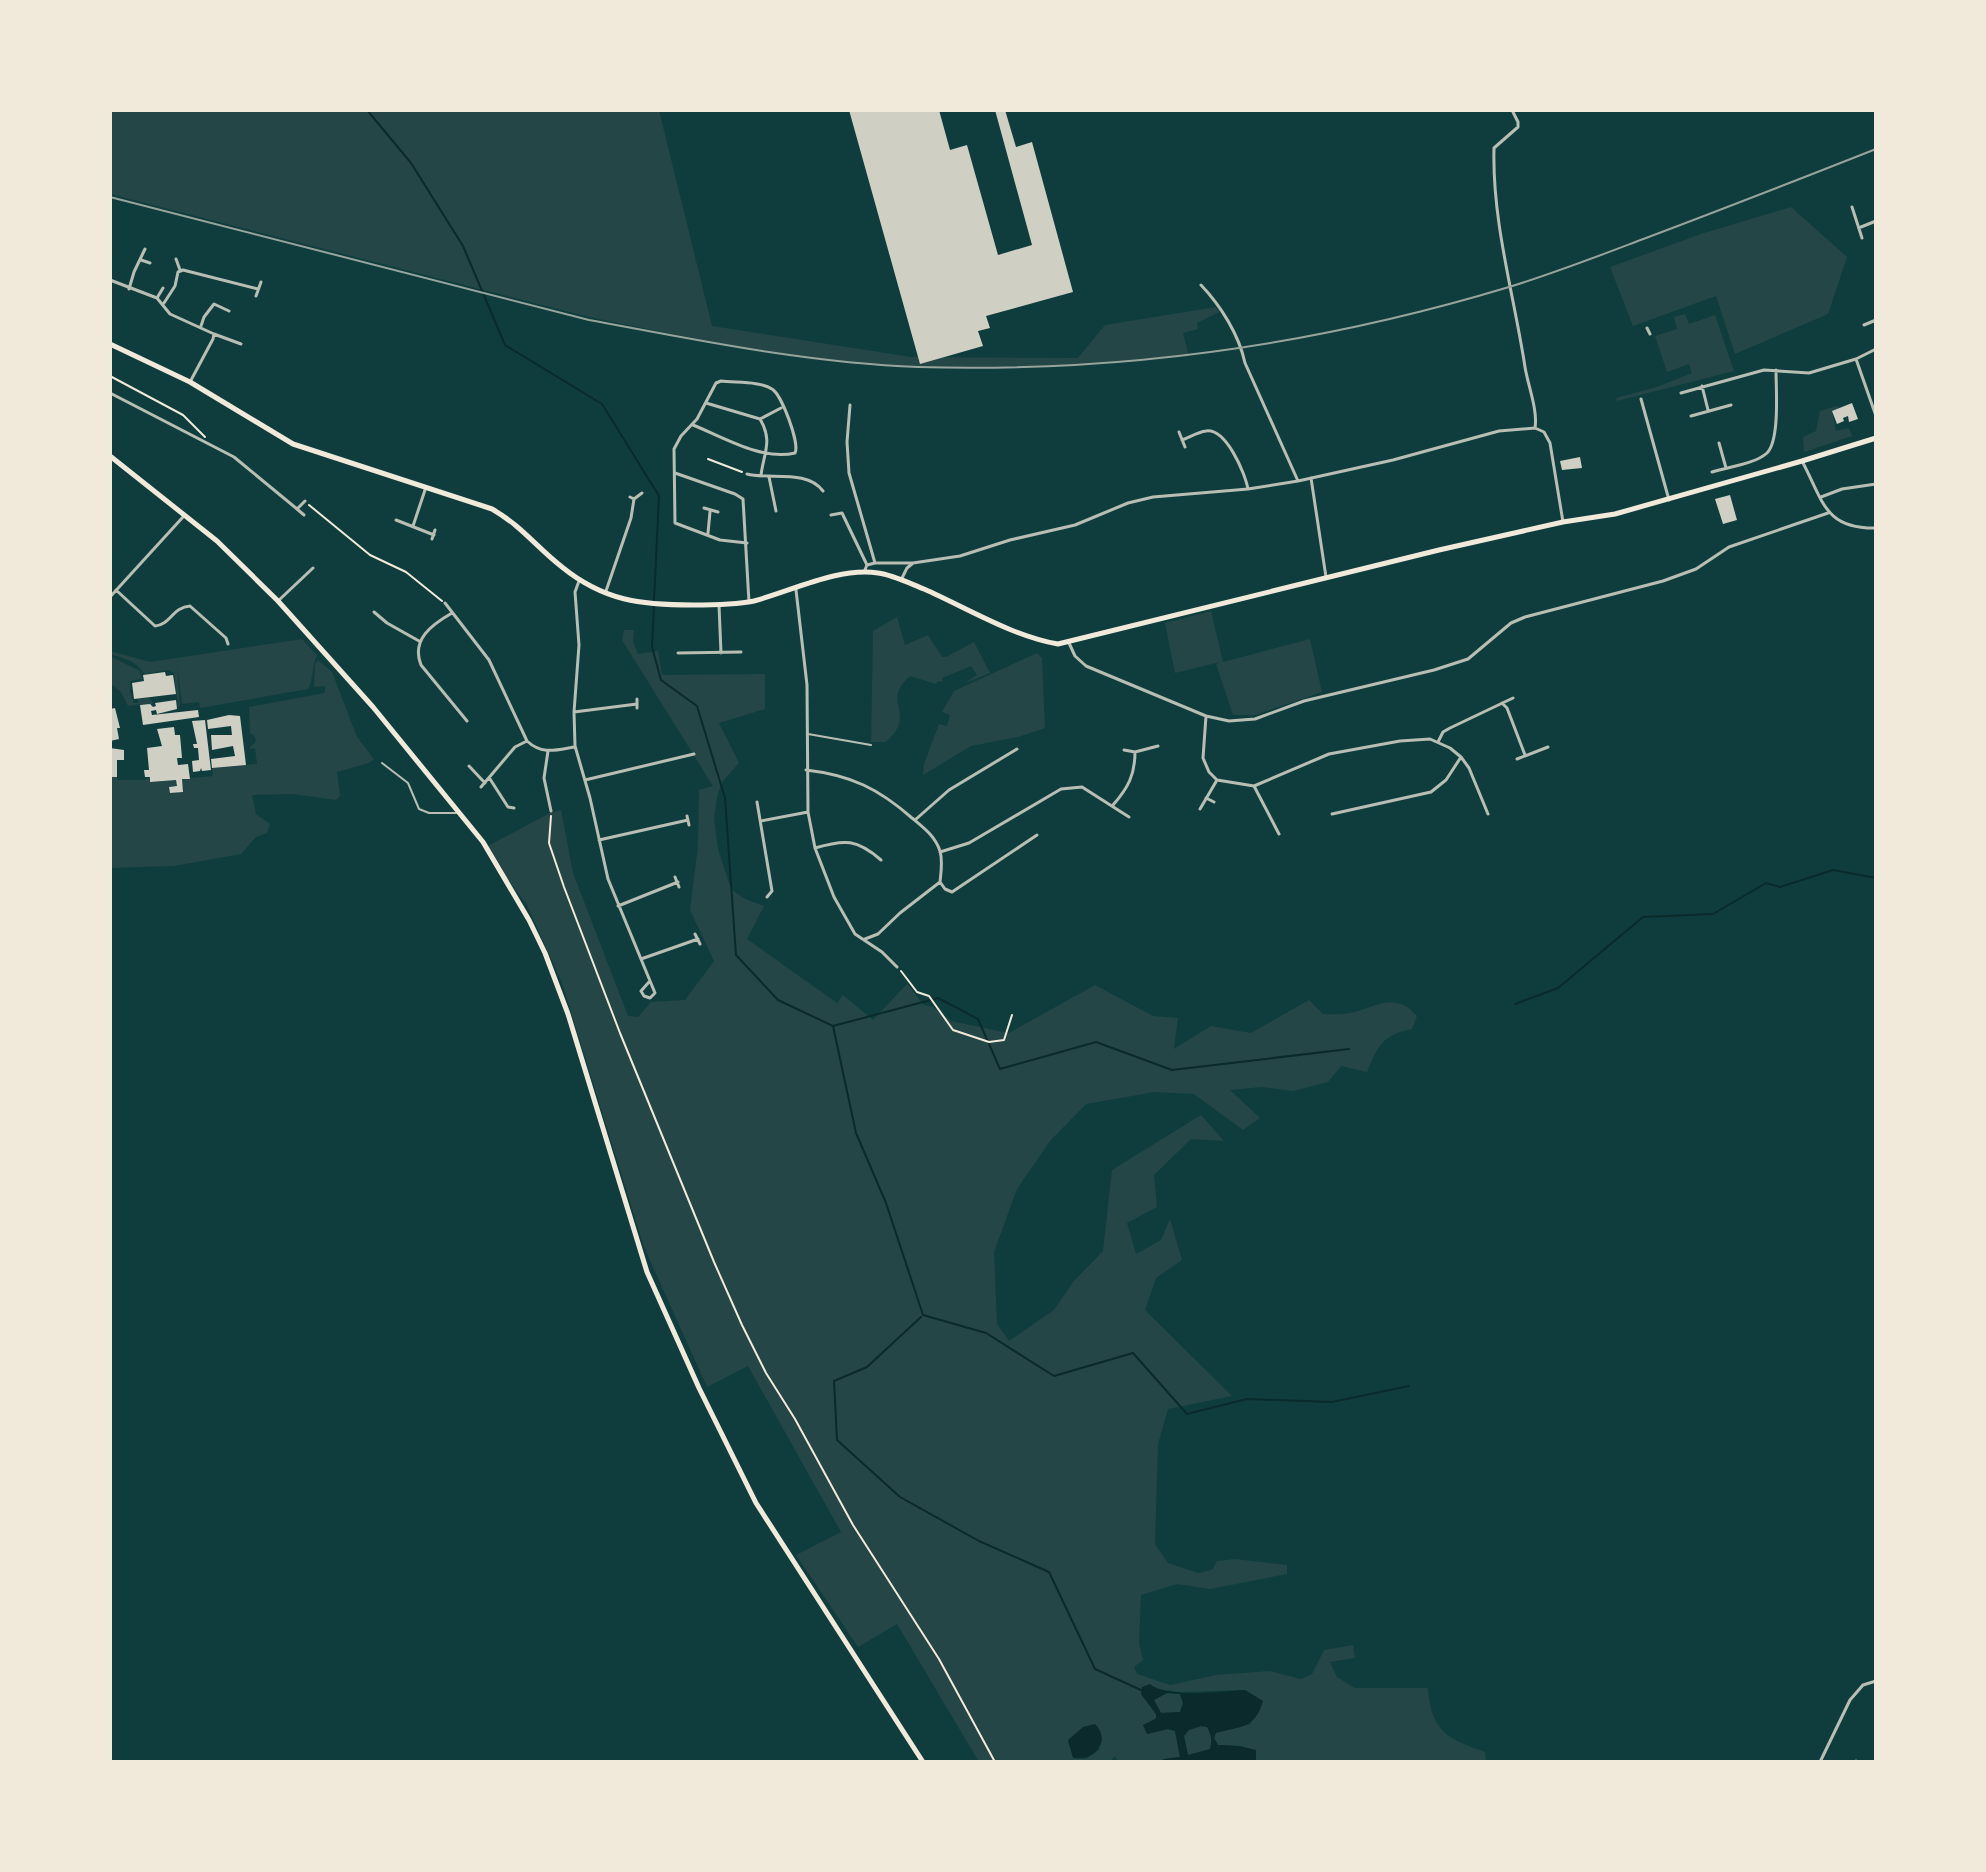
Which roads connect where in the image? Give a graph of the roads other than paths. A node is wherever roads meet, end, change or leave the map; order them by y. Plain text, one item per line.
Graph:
1 (1512, 110) edge
2 (1852, 207) dead end
3 (1876, 221) edge
4 (1860, 227) junction
5 (1862, 238) dead end
6 (145, 249) dead end
7 (176, 259) dead end
8 (141, 260) junction
9 (150, 263) dead end
10 (180, 270) junction
11 (110, 280) edge
12 (261, 282) dead end
13 (1201, 285) dead end
14 (163, 288) dead end
15 (129, 289) junction
16 (258, 289) junction
17 (256, 296) dead end
18 (157, 298) junction
19 (164, 303) junction
20 (229, 311) dead end
21 (1876, 320) edge
22 (1864, 325) dead end
23 (201, 326) junction
24 (1647, 328) dead end
25 (214, 334) junction
26 (1650, 334) dead end
27 (110, 344) edge
28 (241, 344) dead end
29 (1876, 349) edge
30 (1856, 359) junction
31 (1776, 370) junction
32 (190, 382) junction
33 (1702, 386) junction
34 (110, 393) edge
35 (1681, 393) dead end
36 (1641, 399) dead end
37 (706, 403) junction
38 (850, 405) dead end
39 (1731, 405) dead end
40 (783, 407) junction
41 (1709, 411) junction
42 (1691, 416) dead end
43 (1876, 416) edge
44 (760, 419) junction
45 (693, 425) junction
46 (1535, 428) junction
47 (1179, 432) dead end
48 (1876, 438) edge
49 (1182, 440) junction
50 (1719, 443) dead end
51 (1185, 447) dead end
52 (766, 452) junction
53 (110, 456) edge
54 (1802, 461) junction
55 (1726, 468) junction
56 (1712, 472) dead end
57 (675, 473) junction
58 (747, 474) road end
59 (761, 475) junction
60 (769, 477) junction
61 (1311, 478) junction
62 (1298, 481) junction
63 (1876, 484) edge
64 (426, 487) junction
65 (1248, 489) junction
66 (823, 491) dead end
67 (642, 493) dead end
68 (1821, 497) junction
69 (1669, 500) junction
70 (305, 501) road end
71 (704, 508) dead end
72 (297, 509) junction
73 (776, 511) dead end
74 (710, 512) junction
75 (718, 512) dead end
76 (1828, 513) junction
77 (185, 514) junction
78 (304, 515) dead end
79 (831, 515) dead end
80 (395, 520) dead end
81 (1563, 522) junction
82 (413, 526) junction
83 (1876, 528) edge
84 (708, 533) junction
85 (434, 535) dead end
86 (747, 543) junction
87 (875, 563) junction
88 (913, 563) junction
89 (313, 568) dead end
90 (866, 568) junction
91 (1326, 577) junction
92 (901, 580) junction
93 (579, 581) junction
94 (116, 590) junction
95 (796, 590) junction
96 (605, 594) junction
97 (110, 597) edge
98 (278, 601) junction
99 (749, 602) junction
100 (445, 603) road end
101 (719, 605) junction
102 (382, 611) dead end
103 (452, 613) junction
104 (419, 641) junction
105 (1069, 643) junction
106 (228, 644) dead end
107 (741, 652) dead end
108 (721, 653) junction
109 (683, 661) dead end
110 (452, 692) dead end
111 (446, 696) junction
112 (1513, 698) dead end
113 (1502, 703) junction
114 (637, 704) dead end
115 (574, 712) junction
116 (1206, 716) junction
117 (467, 721) dead end
118 (807, 734) junction
119 (527, 741) junction
120 (1438, 742) junction
121 (871, 745) dead end
122 (575, 746) junction
123 (1158, 746) dead end
124 (1548, 747) dead end
125 (692, 748) dead end
126 (1017, 749) dead end
127 (1124, 750) dead end
128 (548, 751) junction
129 (1135, 752) junction
130 (1525, 755) junction
131 (1461, 757) junction
132 (1517, 759) dead end
133 (382, 763) dead end
134 (469, 766) dead end
135 (806, 770) junction
136 (490, 779) junction
137 (585, 780) junction
138 (1217, 780) junction
139 (1254, 786) junction
140 (1206, 798) junction
141 (757, 802) dead end
142 (1214, 802) dead end
143 (1113, 805) junction
144 (1342, 805) dead end
145 (509, 809) dead end
146 (1200, 809) dead end
147 (551, 811) road end
148 (461, 812) junction
149 (808, 812) junction
150 (1344, 812) junction
151 (1332, 814) dead end
152 (1488, 814) dead end
153 (1129, 817) dead end
154 (688, 820) dead end
155 (915, 820) junction
156 (761, 821) junction
157 (1279, 834) dead end
158 (1037, 835) dead end
159 (599, 840) junction
160 (815, 848) junction
161 (940, 852) junction
162 (881, 860) dead end
163 (675, 877) dead end
164 (940, 882) junction
165 (772, 891) junction
166 (777, 895) dead end
167 (767, 897) dead end
168 (618, 906) junction
169 (698, 939) dead end
170 (865, 939) junction
171 (641, 959) junction
172 (897, 967) road end
173 (649, 982) dead end
174 (1876, 1681) edge
175 (923, 1762) edge
176 (1820, 1762) edge

1 - 46 street
2 - 4 street
3 - 4 street
4 - 5 street
6 - 8 street
7 - 10 street
8 - 9 street
8 - 15 street
10 - 16 street
10 - 19 street
11 - 15 street
12 - 16 street
13 - 62 street
14 - 18 street
15 - 18 street
16 - 17 street
18 - 19 street
19 - 23 street
20 - 23 street
21 - 22 street
23 - 25 street
24 - 26 street
25 - 28 street
25 - 32 street
27 - 32 main road
29 - 30 street
30 - 31 street
30 - 43 street
31 - 33 street
31 - 55 street
32 - 64 main road
33 - 35 street
33 - 41 street
34 - 72 street
36 - 69 street
37 - 40 street
37 - 44 street
37 - 45 street
38 - 87 street
39 - 41 street
40 - 44 street
40 - 52 street
41 - 42 street
44 - 52 street
45 - 52 street
45 - 57 street
46 - 61 street
46 - 81 street
47 - 49 street
48 - 54 main road
49 - 51 street
49 - 65 street
50 - 55 street
52 - 59 street
53 - 77 main road
54 - 68 street
54 - 69 main road
55 - 56 street
57 - 84 street
57 - 86 street
58 - 59 street
59 - 60 street
60 - 66 street
60 - 73 street
61 - 62 street
61 - 91 street
62 - 65 street
63 - 68 street
64 - 82 street
64 - 93 main road
65 - 88 street
67 - 96 street
68 - 76 street
69 - 81 main road
70 - 72 street
71 - 74 street
72 - 78 street
74 - 75 street
74 - 84 street
76 - 83 street
76 - 116 street
77 - 94 street
77 - 98 main road
79 - 90 street
80 - 82 street
81 - 91 main road
82 - 85 street
84 - 86 street
86 - 99 street
87 - 88 street
87 - 90 street
88 - 92 street
89 - 98 street
90 - 92 main road
90 - 95 main road
91 - 105 main road
92 - 105 main road
93 - 96 main road
93 - 115 street
94 - 97 street
94 - 106 street
95 - 99 main road
95 - 118 street
96 - 101 main road
98 - 148 main road
99 - 101 main road
100 - 103 street
101 - 108 street
102 - 104 street
103 - 104 street
103 - 119 street
104 - 111 street
105 - 116 street
107 - 108 street
108 - 109 street
110 - 111 street
111 - 117 street
112 - 113 street
113 - 120 street
113 - 130 street
114 - 115 street
115 - 122 street
116 - 138 street
118 - 121 lane
118 - 135 street
119 - 128 street
119 - 136 street
120 - 131 street
120 - 139 street
122 - 128 street
122 - 137 street
123 - 129 street
124 - 130 street
125 - 137 street
126 - 155 street
127 - 129 street
128 - 147 street
129 - 143 street
130 - 132 street
131 - 150 street
131 - 152 street
133 - 148 lane
134 - 136 street
135 - 149 street
135 - 155 street
136 - 145 street
137 - 159 street
138 - 139 street
138 - 140 street
139 - 157 street
140 - 142 street
140 - 146 street
141 - 156 street
143 - 153 street
143 - 161 street
144 - 150 street
148 - 175 main road
149 - 156 street
149 - 160 street
150 - 151 street
154 - 159 street
155 - 161 street
156 - 165 street
158 - 164 street
159 - 168 street
160 - 162 street
160 - 170 street
161 - 164 street
163 - 168 street
164 - 170 street
165 - 166 street
165 - 167 street
168 - 171 street
169 - 171 street
170 - 172 street
171 - 173 street
174 - 176 street

